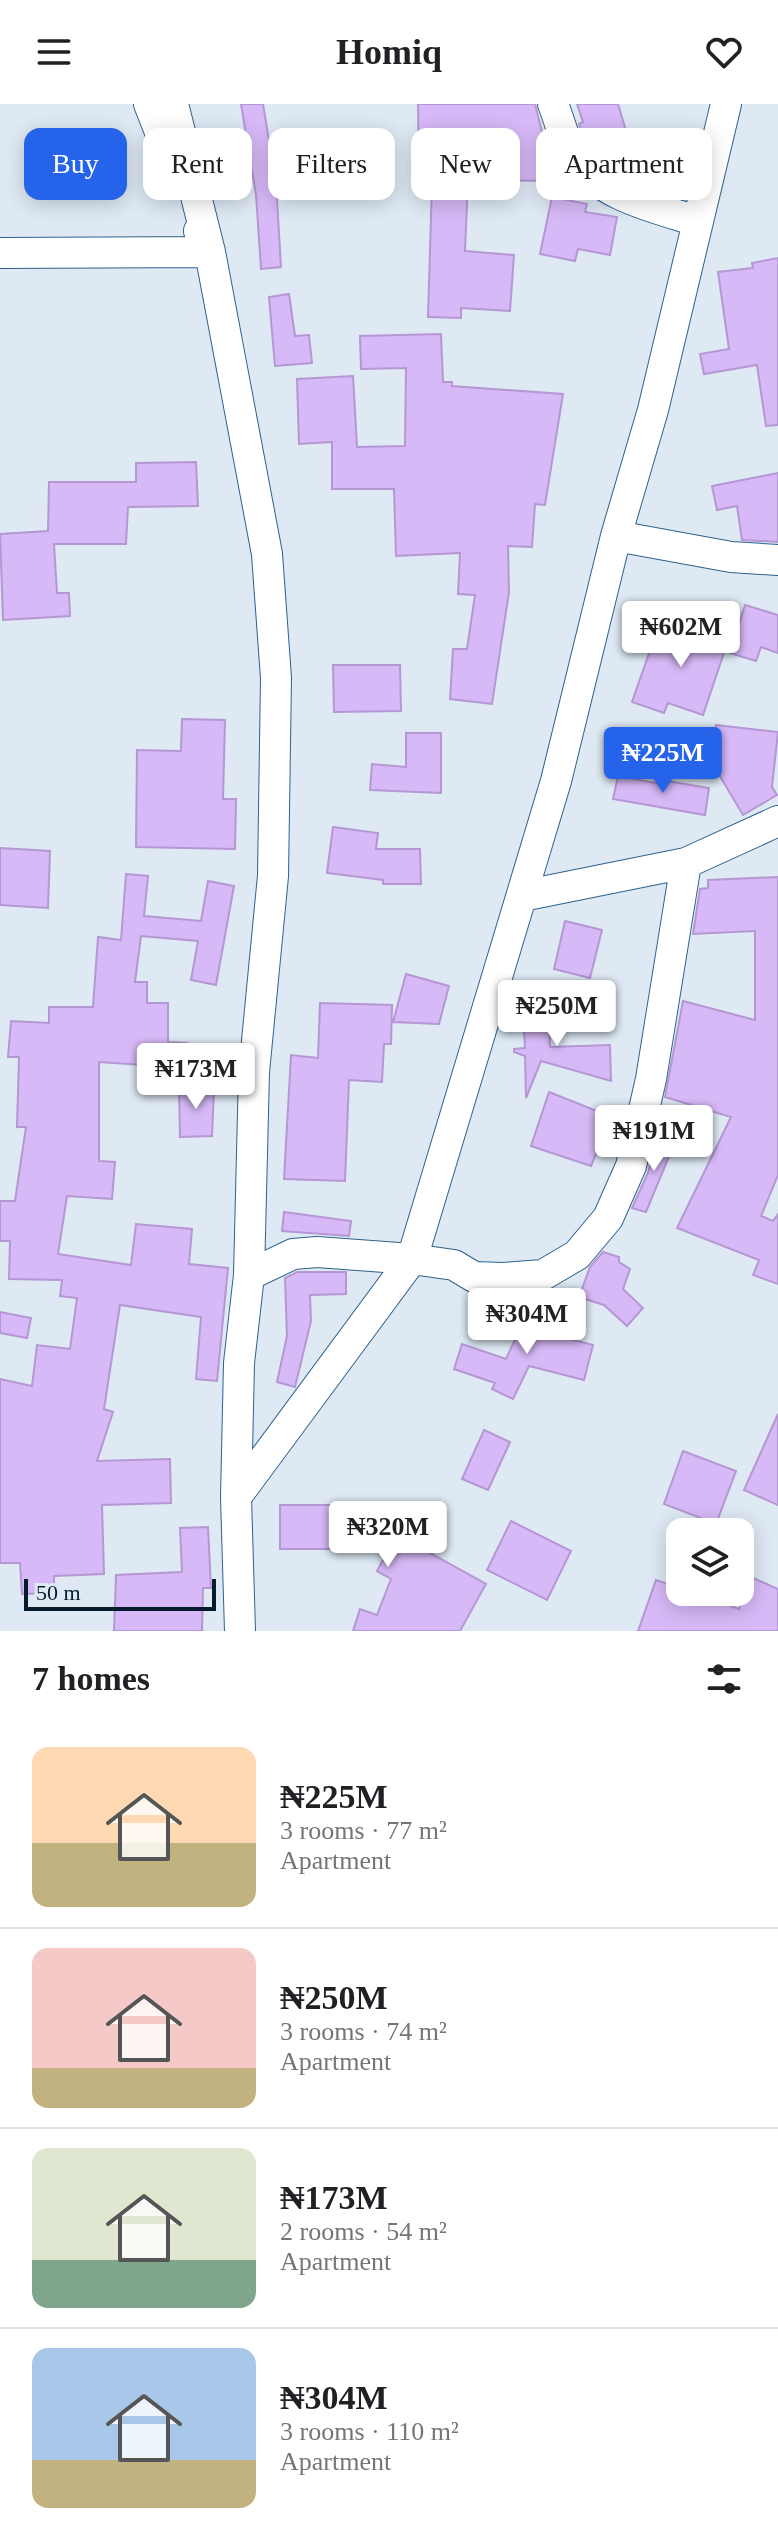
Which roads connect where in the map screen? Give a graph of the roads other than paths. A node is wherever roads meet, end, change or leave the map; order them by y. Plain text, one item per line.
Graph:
1 (149, 104) edge
2 (173, 104) edge
3 (553, 104) edge
4 (726, 104) edge
5 (697, 221) junction
6 (0, 253) edge
7 (616, 536) junction
8 (778, 560) edge
9 (778, 821) edge
10 (686, 863) junction
11 (522, 896) junction
12 (421, 1226) junction
13 (412, 1259) junction
14 (454, 1265) junction
15 (249, 1275) junction
16 (236, 1497) junction
17 (240, 1631) edge

1 - 6 street
2 - 15 street
3 - 5 street
4 - 5 street
5 - 7 street
7 - 8 street
7 - 11 street
9 - 10 street
10 - 11 street
10 - 14 street
11 - 12 street
12 - 13 street
12 - 14 street
13 - 14 street
13 - 15 street
13 - 16 street
15 - 16 street
16 - 17 street

